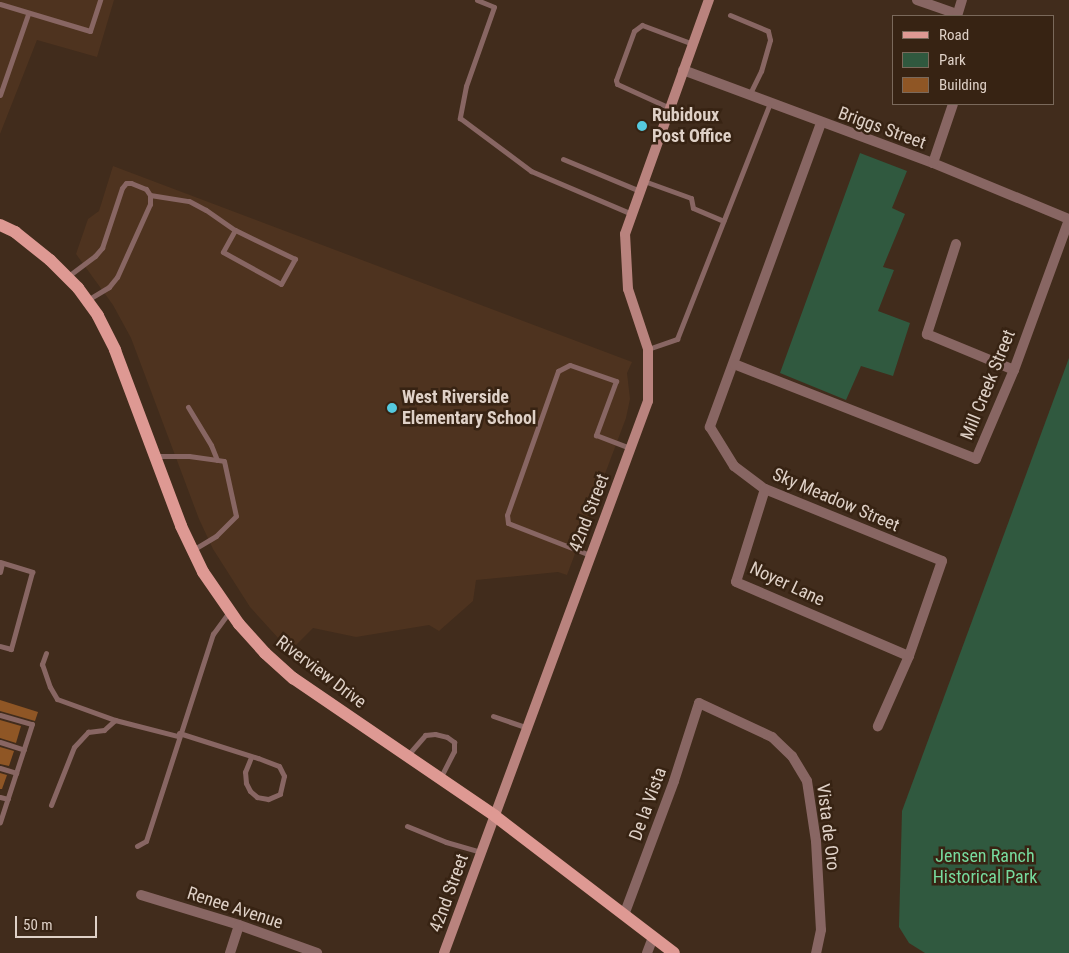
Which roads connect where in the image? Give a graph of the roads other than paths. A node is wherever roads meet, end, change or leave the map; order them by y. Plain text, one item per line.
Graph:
1 (100, 0) edge
2 (477, 0) edge
3 (709, 0) edge
4 (917, 0) edge
5 (962, 0) edge
6 (0, 4) edge
7 (28, 14) junction
8 (730, 15) dead end
9 (957, 15) edge
10 (693, 44) junction
11 (683, 70) junction
12 (0, 95) edge
13 (749, 95) junction
14 (770, 103) junction
15 (953, 105) edge
16 (670, 108) junction
17 (821, 123) junction
18 (563, 159) dead end
19 (932, 163) junction
20 (644, 180) junction
21 (640, 191) junction
22 (150, 195) junction
23 (632, 214) junction
24 (1069, 219) edge
25 (723, 221) junction
26 (0, 225) edge
27 (236, 230) junction
28 (956, 244) dead end
29 (67, 277) junction
30 (86, 300) junction
31 (648, 349) junction
32 (734, 364) junction
33 (1014, 370) junction
34 (188, 407) dead end
35 (631, 449) junction
36 (155, 456) junction
37 (217, 460) junction
38 (765, 490) junction
39 (192, 550) junction
40 (590, 555) junction
41 (1, 562) edge
42 (0, 572) edge
43 (230, 612) junction
44 (0, 646) edge
45 (46, 653) dead end
46 (908, 656) junction
47 (700, 704) joint
48 (0, 715) edge
49 (493, 716) dead end
50 (115, 720) junction
51 (878, 726) dead end
52 (527, 728) junction
53 (179, 735) junction
54 (0, 742) edge
55 (24, 750) junction
56 (407, 756) junction
57 (251, 757) junction
58 (0, 768) edge
59 (16, 773) junction
60 (440, 779) junction
61 (0, 797) edge
62 (8, 799) junction
63 (51, 805) dead end
64 (495, 816) junction
65 (0, 822) edge
66 (407, 826) dead end
67 (137, 846) dead end
68 (481, 852) junction
69 (141, 895) dead end
70 (624, 915) junction
71 (239, 925) junction
72 (653, 937) junction
73 (230, 953) edge
74 (317, 953) edge
75 (444, 953) edge
76 (647, 953) edge
77 (674, 953) edge
78 (816, 953) edge

1 - 7 lane
2 - 23 lane
3 - 10 street, 42nd Street
4 - 9 street
5 - 9 street
6 - 7 lane
7 - 12 lane
8 - 13 lane
10 - 11 street, 42nd Street
10 - 16 lane
11 - 13 street, Briggs Street
11 - 16 street, 42nd Street
13 - 14 street, Briggs Street
14 - 17 street, Briggs Street
14 - 25 lane
15 - 19 street
16 - 20 street, 42nd Street
17 - 19 street, Briggs Street
17 - 32 street, Sky Meadow Street
18 - 21 lane
19 - 24 street, Briggs Street
20 - 21 street, 42nd Street
20 - 25 lane
21 - 23 street, 42nd Street
22 - 27 lane
22 - 29 lane
22 - 30 lane
23 - 31 street, 42nd Street
24 - 33 street, Mill Creek Street
25 - 31 lane
26 - 29 main road, Riverview Drive
27 - 27 lane
28 - 33 street
29 - 30 main road, Riverview Drive
30 - 36 main road, Riverview Drive
31 - 35 street, 42nd Street
32 - 33 street, Mill Creek Street
32 - 38 street, Sky Meadow Street
34 - 37 lane
35 - 40 street, 42nd Street
35 - 40 lane
36 - 37 lane
36 - 39 main road, Riverview Drive
37 - 39 lane
38 - 46 street, Noyer Lane
38 - 46 street, Sky Meadow Street
39 - 43 main road, Riverview Drive
40 - 52 street, 42nd Street
41 - 42 lane
41 - 44 lane
43 - 53 lane
43 - 56 main road, Riverview Drive
45 - 50 lane
46 - 51 street, Sky Meadow Street
47 - 70 street, De la Vista
47 - 78 street, Vista de Oro
48 - 55 lane
49 - 52 lane
50 - 53 lane
50 - 63 lane
52 - 64 street, 42nd Street
53 - 57 lane
53 - 67 lane
54 - 55 lane
55 - 59 lane
56 - 60 main road, Riverview Drive
56 - 60 lane
57 - 57 lane
58 - 59 lane
59 - 62 lane
60 - 64 main road, Riverview Drive
61 - 62 lane
62 - 65 lane
64 - 68 street, 42nd Street
64 - 70 main road, Riverview Drive
66 - 68 lane
68 - 75 street, 42nd Street
69 - 71 street, Renee Avenue
70 - 72 main road, Riverview Drive
71 - 73 street
71 - 74 street, Renee Avenue
72 - 76 street
72 - 77 main road, Riverview Drive

